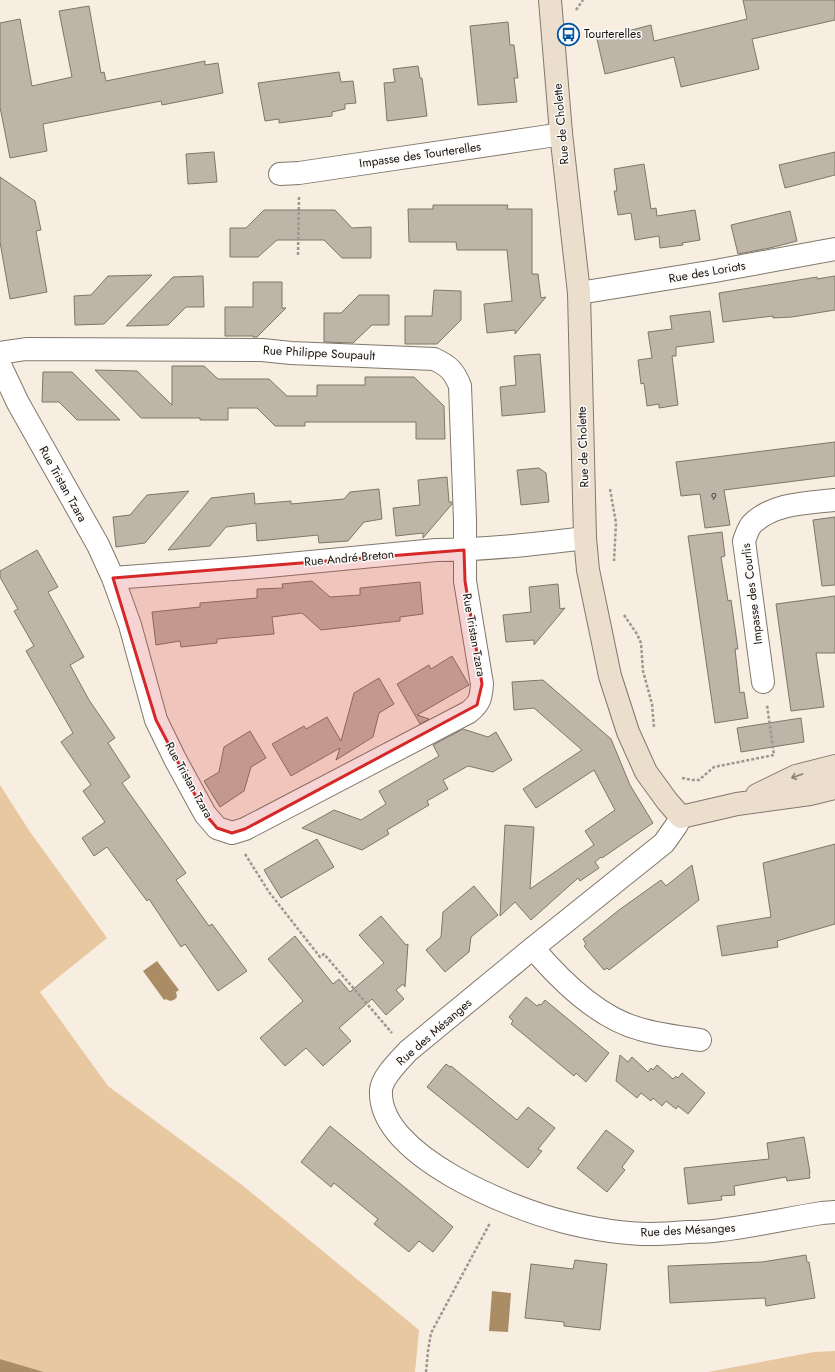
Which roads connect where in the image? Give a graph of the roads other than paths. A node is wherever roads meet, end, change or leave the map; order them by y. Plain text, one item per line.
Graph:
1 (550, 0) edge
2 (561, 133) junction
3 (289, 174) road end
4 (835, 249) edge
5 (579, 293) junction
6 (0, 353) edge
7 (0, 365) edge
8 (835, 500) edge
9 (585, 538) junction
10 (464, 550) junction
11 (113, 578) junction
12 (763, 682) road end
13 (835, 766) edge
14 (835, 788) edge
15 (738, 804) junction
16 (681, 816) junction
17 (533, 948) junction
18 (700, 1040) dead end
19 (835, 1212) edge

1 - 2 street, Rue de Cholette
2 - 3 street, Impasse des Tourterelles
2 - 5 street, Rue de Cholette
4 - 5 street, Rue des Loriots
5 - 9 street, Rue de Cholette
6 - 10 street, Rue Philippe Soupault
7 - 11 street, Rue Tristan Tzara
8 - 12 street, Impasse des Courlis
9 - 10 street, Rue André Breton
9 - 16 street, Rue de Cholette
10 - 11 street, Rue André Breton
10 - 11 street, Rue Tristan Tzara
13 -> 15 street
14 - 15 street
15 - 16 street
16 - 17 street, Rue des Mésanges
17 - 18 street
17 - 19 street, Rue des Mésanges

